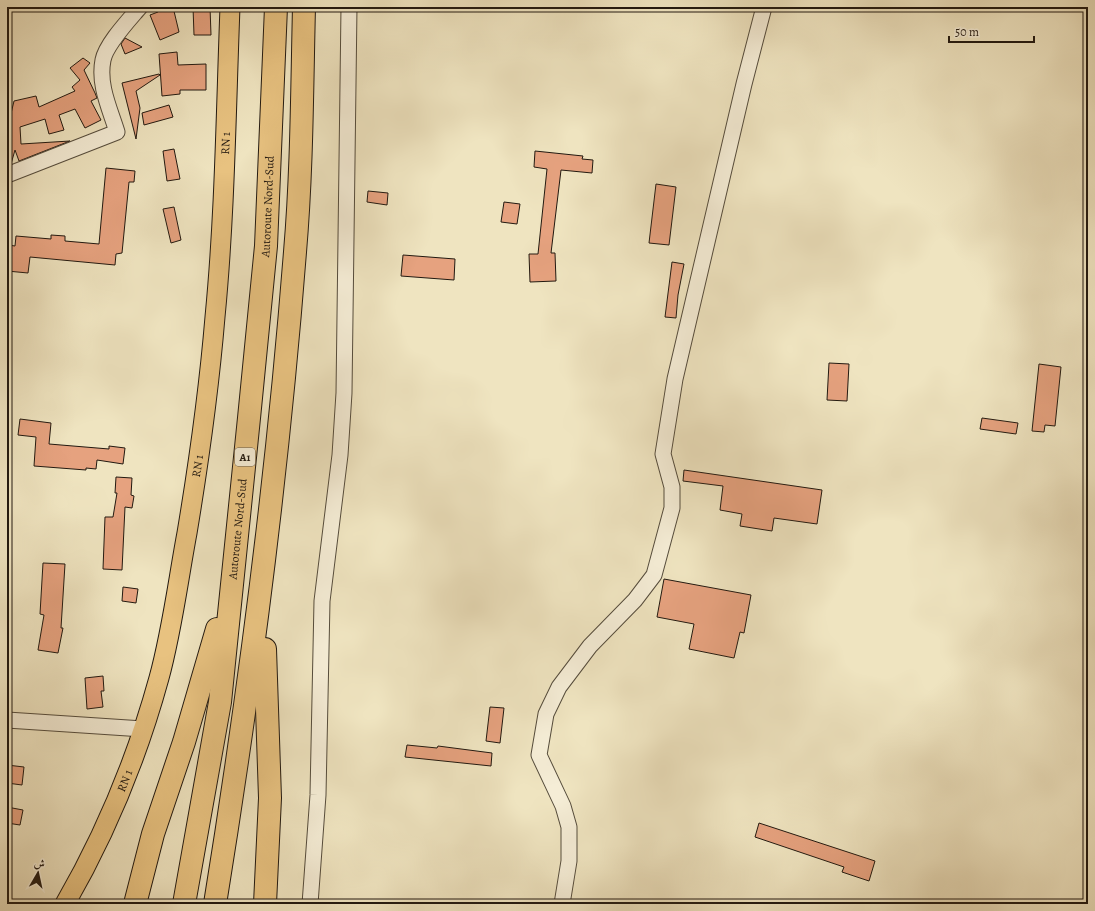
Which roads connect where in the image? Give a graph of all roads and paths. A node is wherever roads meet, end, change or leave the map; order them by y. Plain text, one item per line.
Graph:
1 (140, 7) edge
2 (230, 7) edge
3 (276, 7) edge
4 (304, 7) edge
5 (349, 7) edge
6 (764, 7) edge
7 (7, 176) edge
8 (261, 575) junction
9 (233, 576) junction
10 (7, 720) edge
11 (143, 729) junction
12 (65, 904) edge
13 (135, 904) edge
14 (184, 904) edge
15 (214, 904) edge
16 (265, 904) edge
17 (310, 904) edge
18 (562, 904) edge

1 - 7 street
2 - 11 main road, RN 1
3 - 9 highway, Autoroute Nord-Sud / A1
4 - 8 highway
5 - 17 street
6 - 18 street
8 - 15 highway
8 - 16 highway
9 - 13 highway
9 - 14 highway, Autoroute Nord-Sud / A1
10 - 11 street
11 - 12 main road, RN 1

